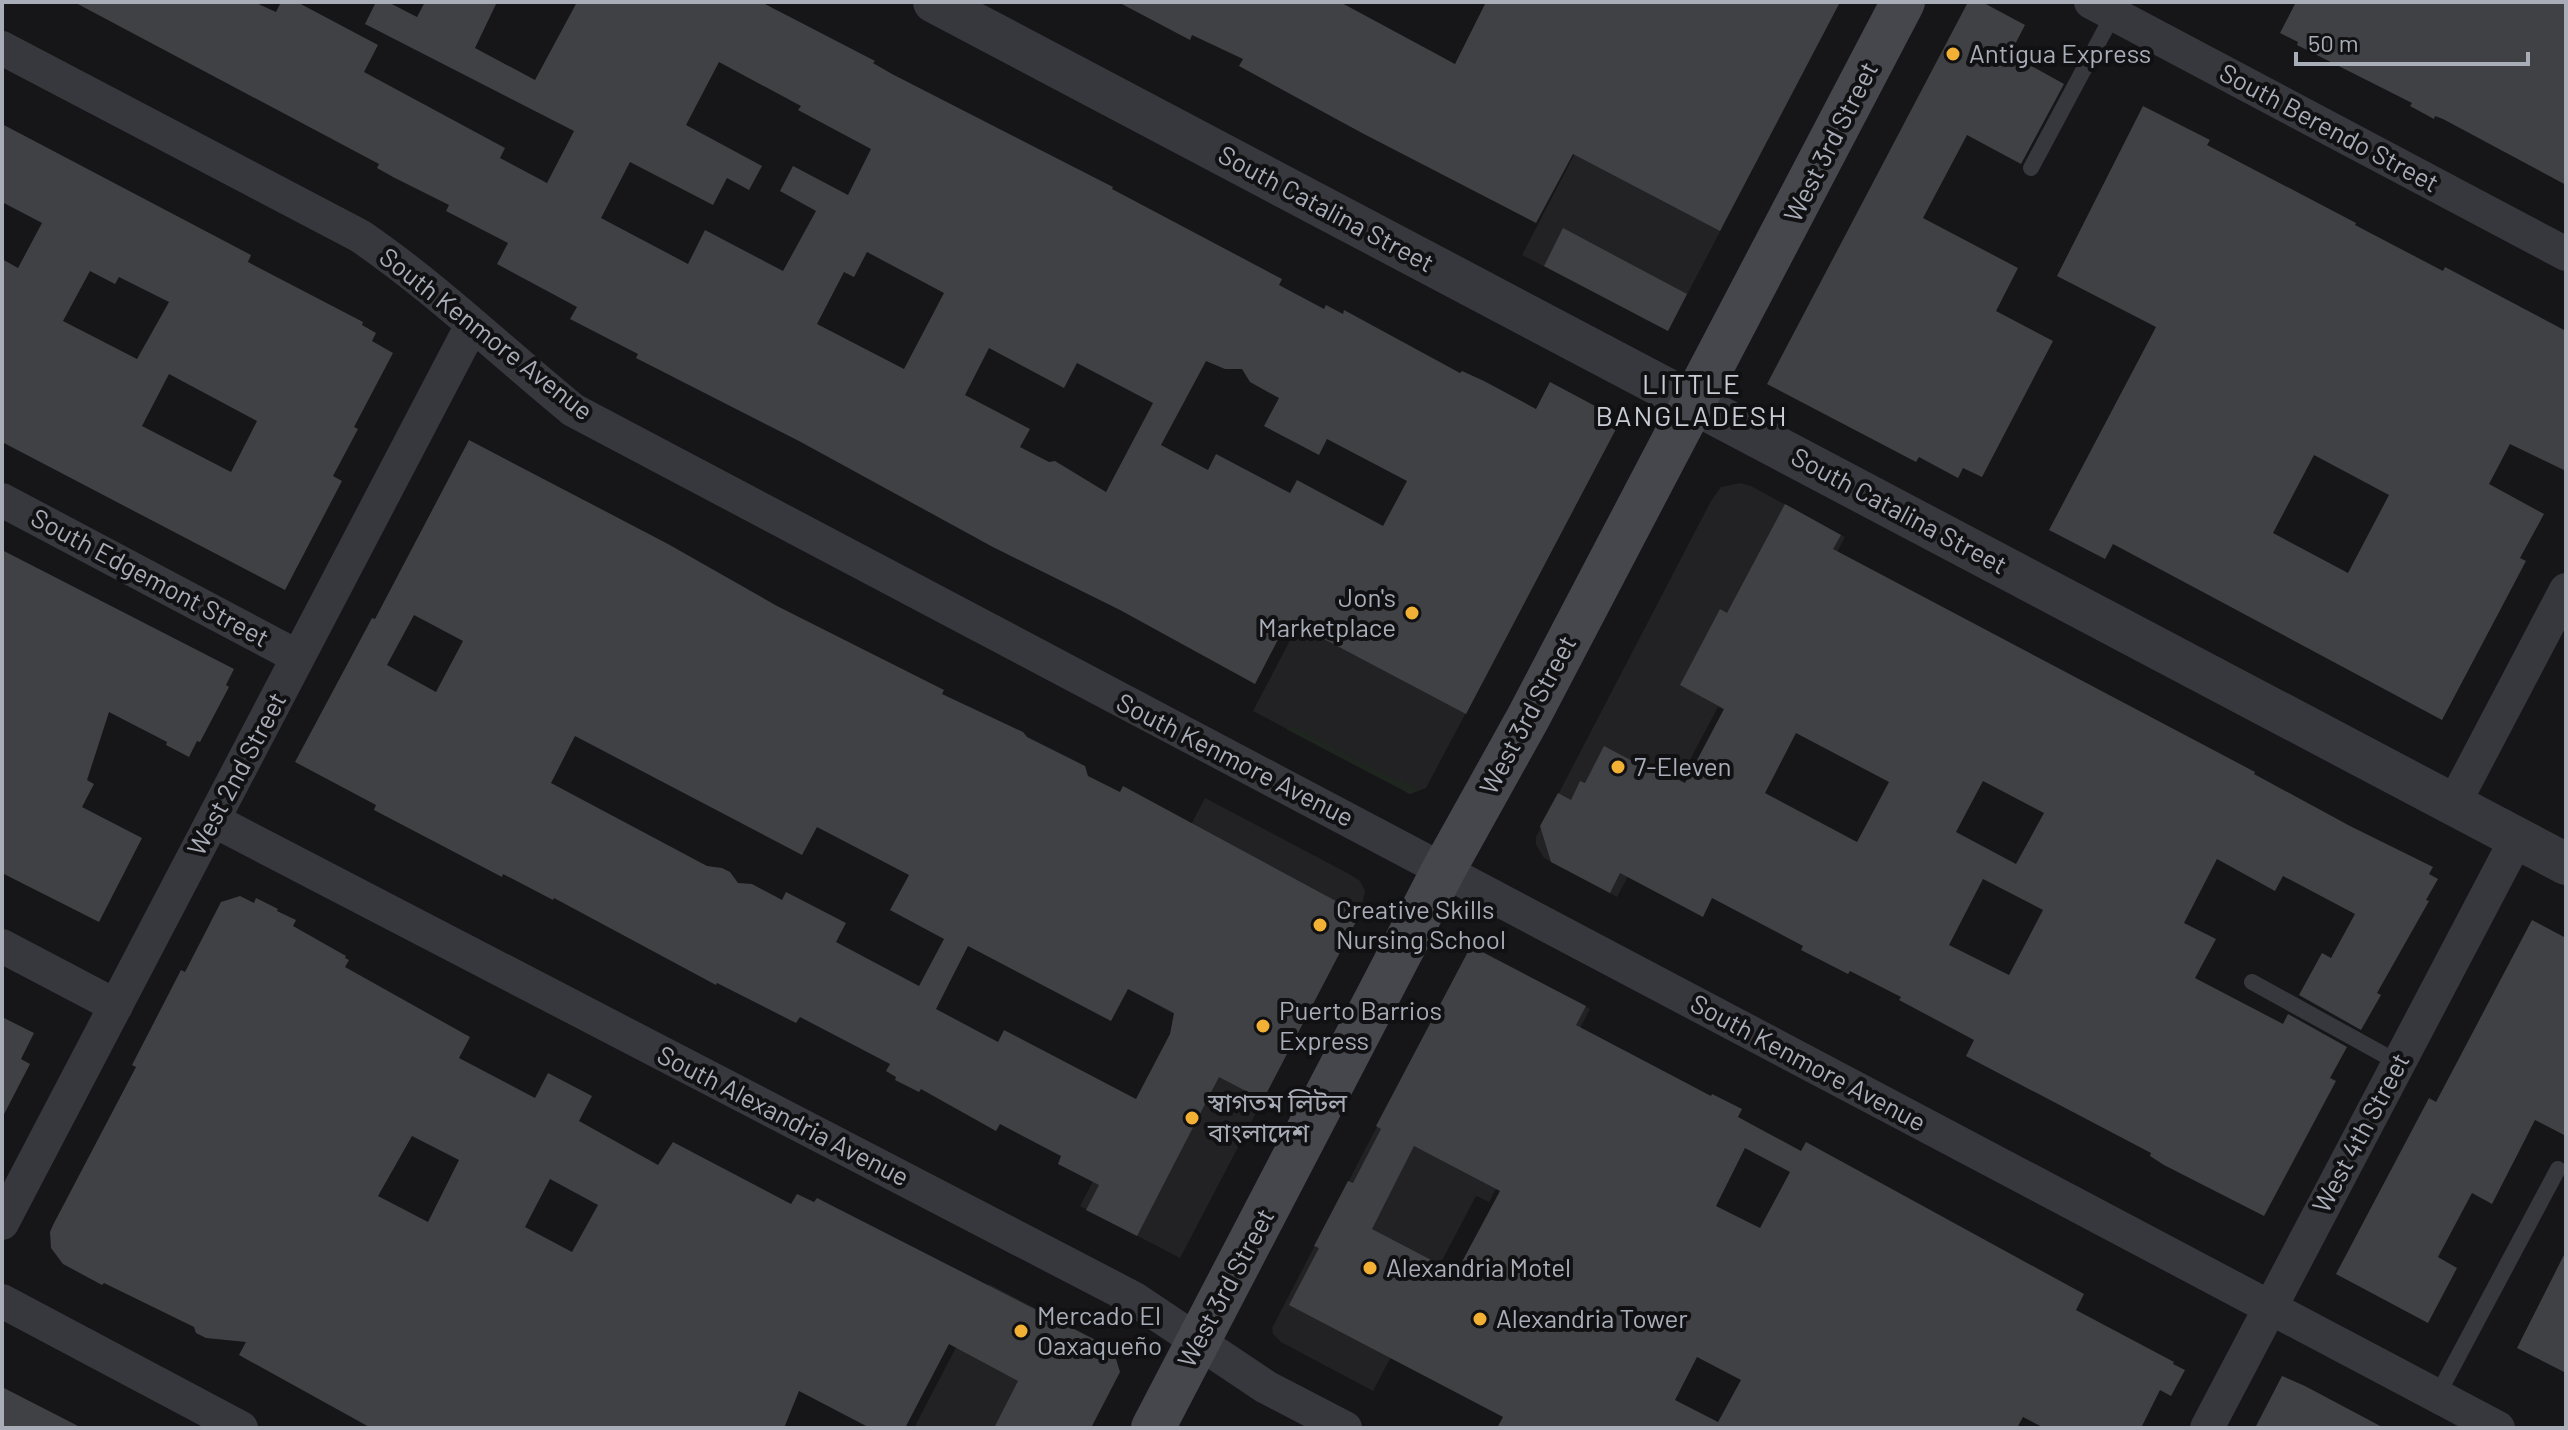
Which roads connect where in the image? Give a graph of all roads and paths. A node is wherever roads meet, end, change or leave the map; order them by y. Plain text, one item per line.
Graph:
1 (934, 2) edge
2 (1903, 2) edge
3 (2103, 8) edge
4 (2, 48) edge
5 (2031, 168) dead end
6 (2566, 254) edge
7 (472, 325) junction
8 (1693, 403) junction
9 (2, 500) edge
10 (2566, 590) edge
11 (298, 657) junction
12 (2453, 805) junction
13 (213, 820) junction
14 (2517, 838) junction
15 (2566, 864) edge
16 (1444, 869) junction
17 (2, 946) edge
18 (2252, 982) dead end
19 (116, 1006) junction
20 (2397, 1062) junction
21 (2558, 1169) dead end
22 (2, 1223) edge
23 (2, 1301) edge
24 (2269, 1309) junction
25 (1198, 1341) junction
26 (2437, 1396) junction
27 (241, 1428) edge
28 (1153, 1428) edge
29 (1345, 1428) edge
30 (2207, 1428) edge
31 (2498, 1428) edge

1 - 8 street, South Catalina Street
2 - 8 main road, West 3rd Street
3 - 5 lane
3 - 6 street, South Berendo Street
4 - 7 street, South Kenmore Avenue
7 - 11 street, West 2nd Street
7 - 16 street, South Kenmore Avenue
8 - 12 street, South Catalina Street
8 - 16 main road, West 3rd Street
9 - 11 street, South Edgemont Street
10 - 12 street
11 - 13 street, West 2nd Street
12 - 14 street, South Catalina Street
13 - 19 street, West 2nd Street
13 - 25 street, South Alexandria Avenue
14 - 15 street, South Catalina Street
14 - 20 street, West 4th Street
16 - 24 street, South Kenmore Avenue
16 - 25 main road, West 3rd Street
17 - 19 street
18 - 20 lane
19 - 22 street, West 2nd Street
20 - 24 street, West 4th Street
21 - 26 lane
23 - 27 street
24 - 26 street, South Kenmore Avenue
24 - 30 street, West 4th Street
25 - 28 main road, West 3rd Street
25 - 29 street, South Alexandria Avenue
26 - 31 street, South Kenmore Avenue

